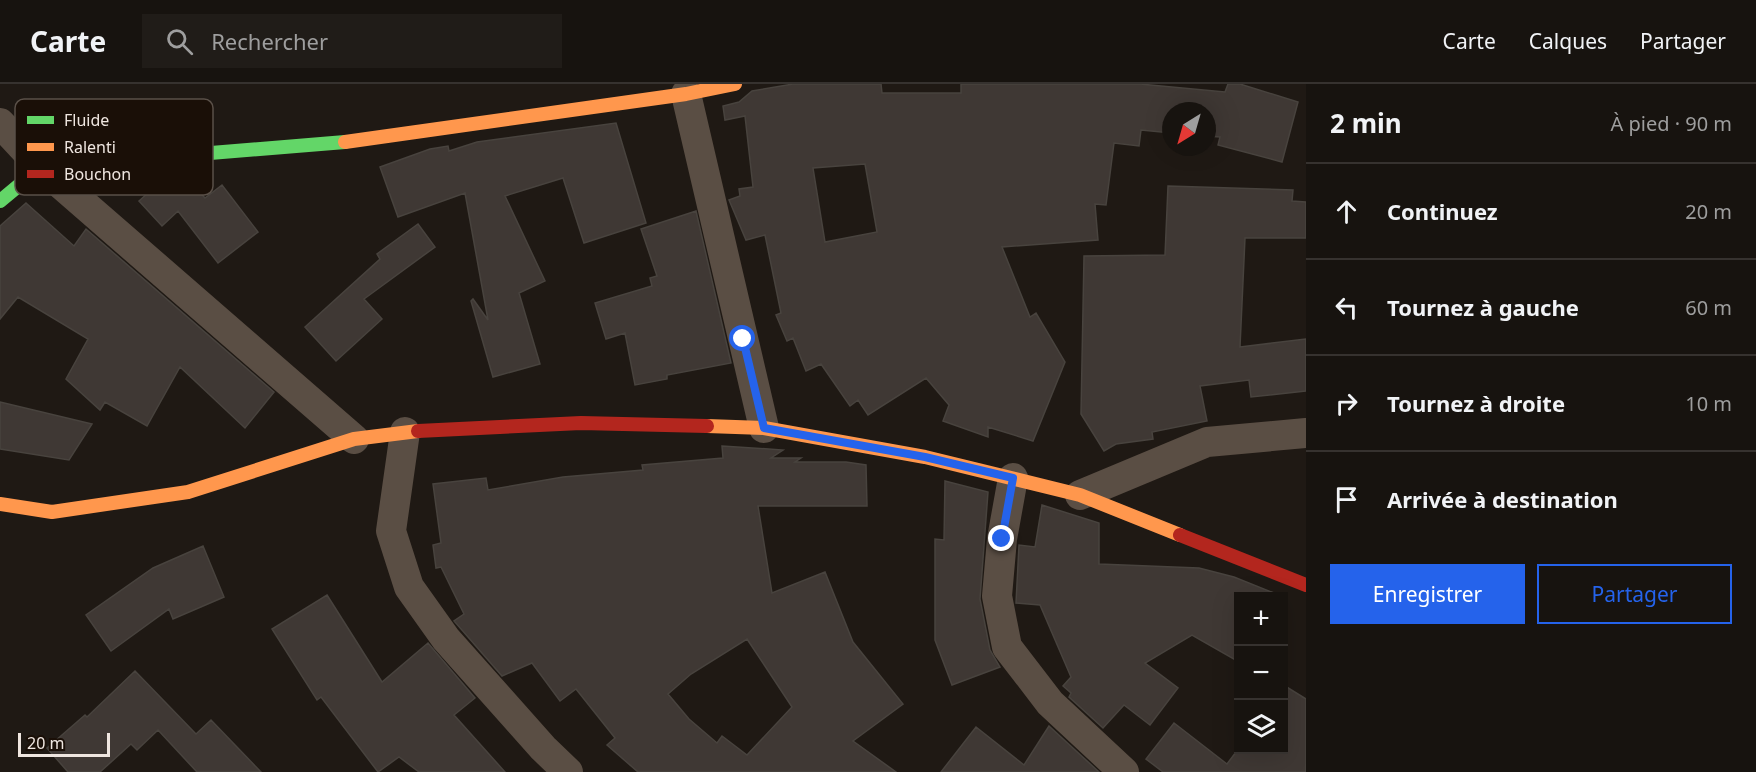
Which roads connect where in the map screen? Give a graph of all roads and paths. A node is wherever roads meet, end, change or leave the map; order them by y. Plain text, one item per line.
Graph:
1 (735, 84) edge
2 (686, 94) junction
3 (0, 123) edge
4 (15, 139) edge
5 (213, 154) edge
6 (15, 189) edge
7 (73, 195) edge
8 (0, 201) edge
9 (764, 428) junction
10 (405, 432) junction
11 (1306, 433) edge
12 (354, 439) junction
13 (1013, 478) junction
14 (1080, 495) junction
15 (0, 504) edge
16 (1306, 585) edge
17 (568, 772) edge
18 (1124, 772) edge

1 - 2 street
2 - 5 street
2 - 9 street
3 - 4 street
6 - 8 street
7 - 12 street
9 - 10 street
9 - 13 street
10 - 12 street
10 - 17 street
11 - 14 street
12 - 15 street
13 - 14 street
13 - 18 street
14 - 16 street

